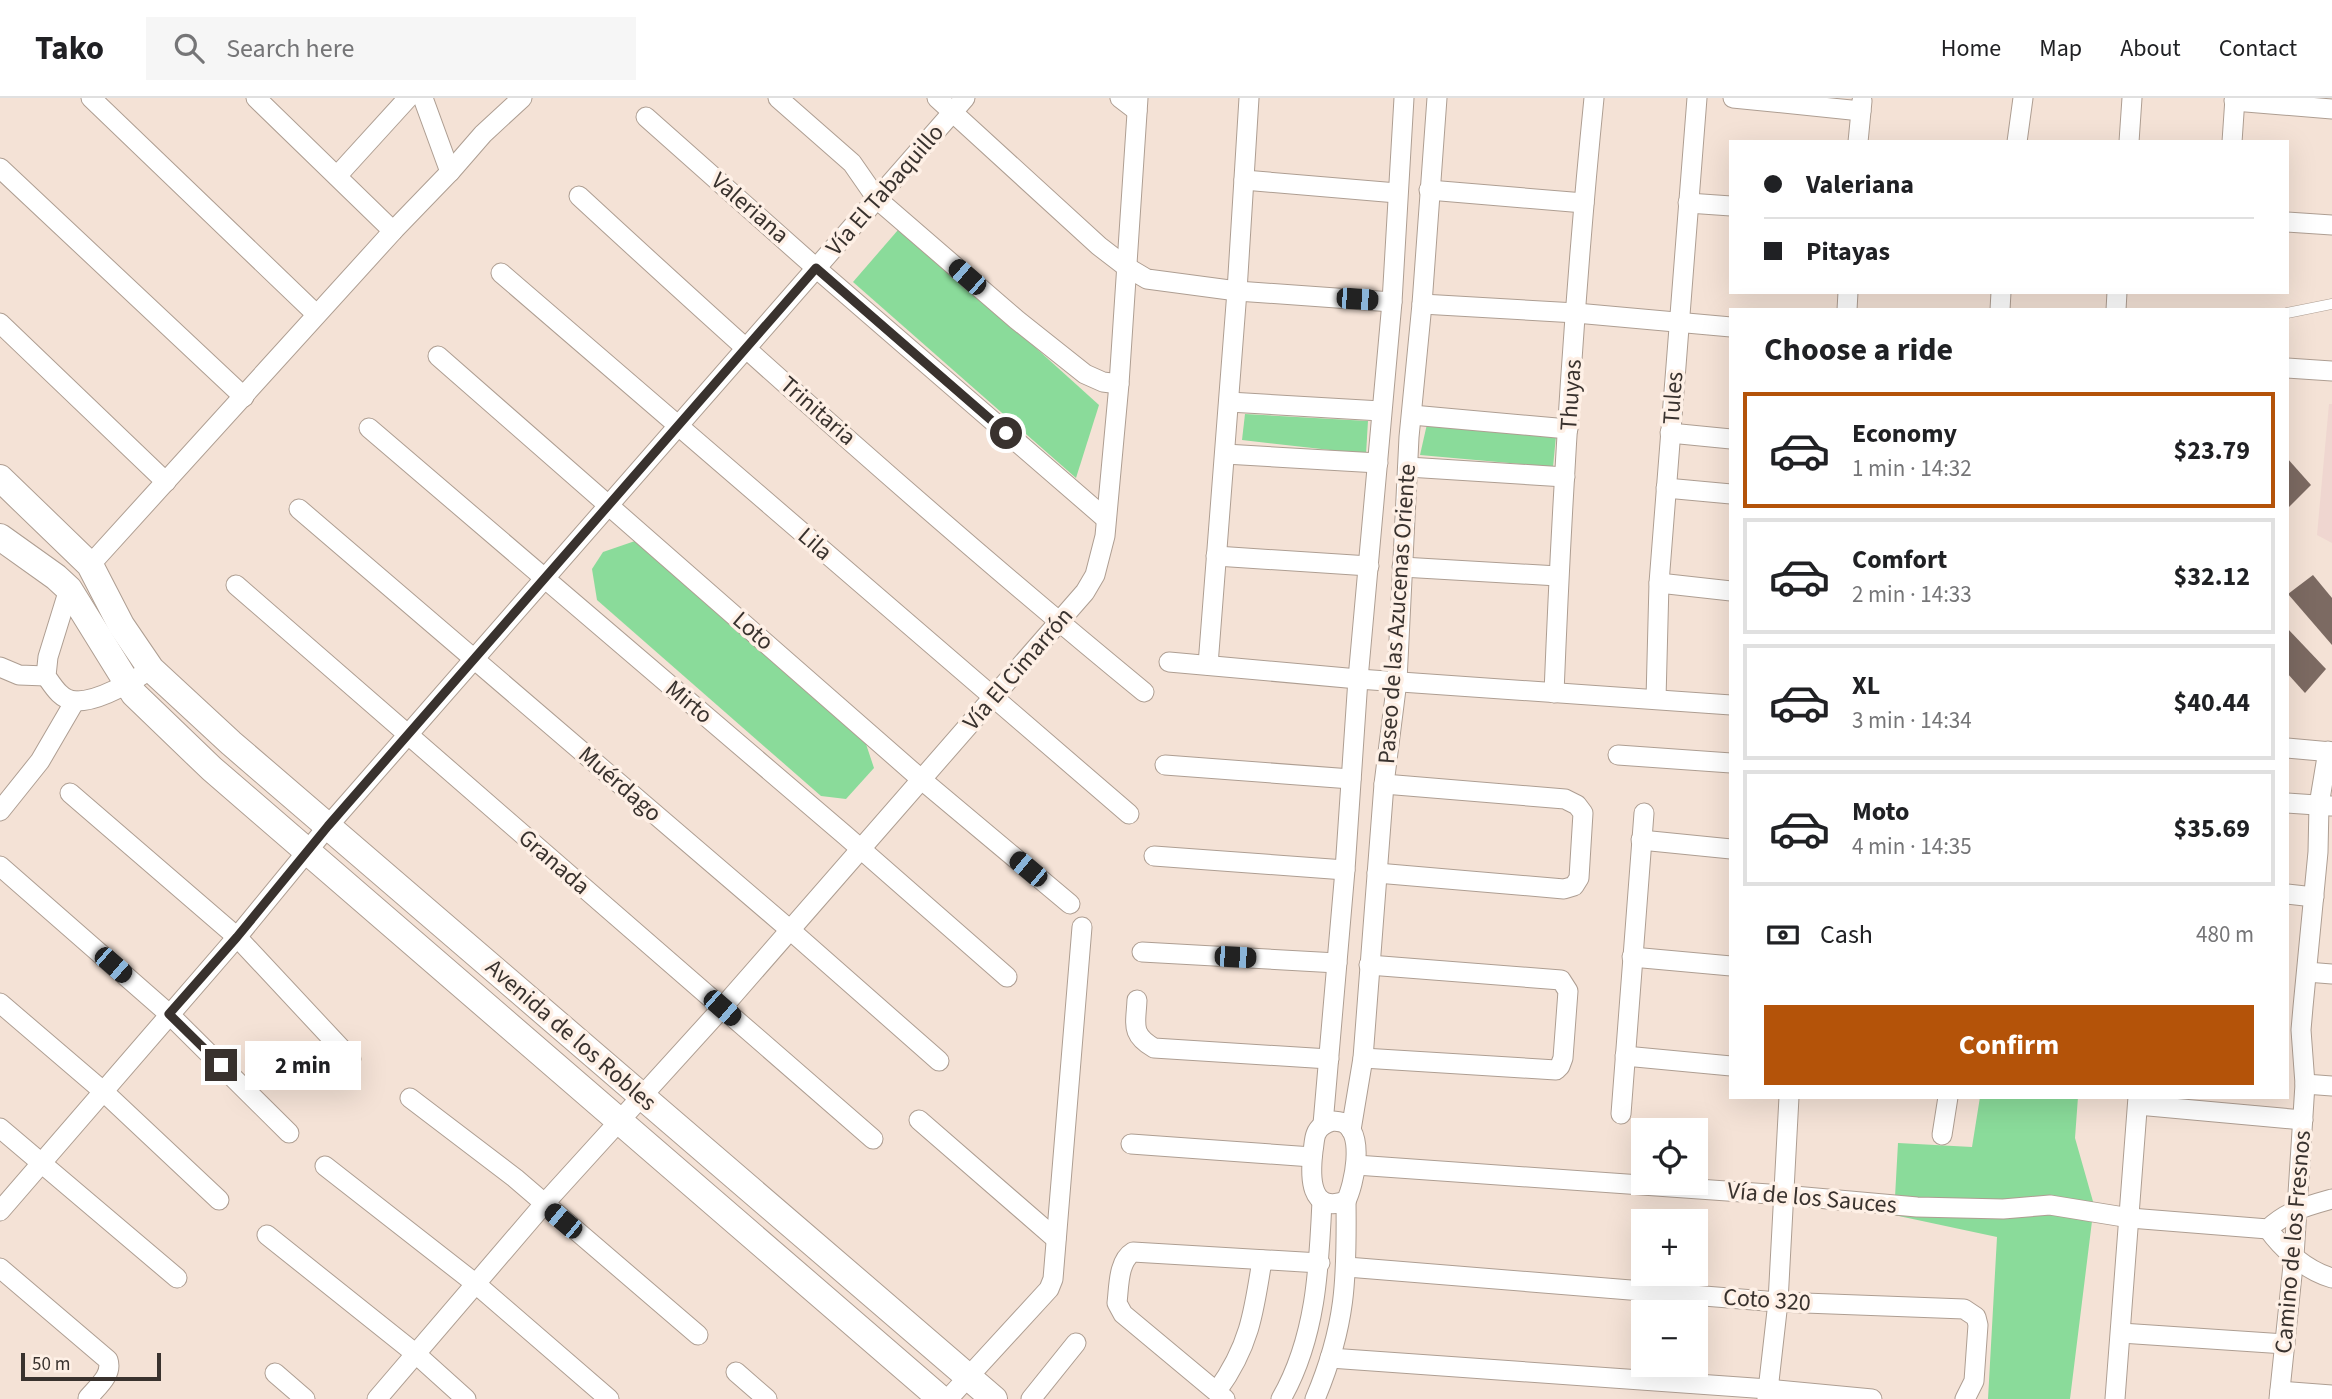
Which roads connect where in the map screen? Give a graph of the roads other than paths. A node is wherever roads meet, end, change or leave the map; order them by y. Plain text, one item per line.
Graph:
1 (91, 98) edge
2 (256, 98) edge
3 (408, 98) edge
4 (423, 98) edge
5 (522, 98) edge
6 (778, 98) edge
7 (937, 98) edge
8 (1120, 98) edge
9 (1249, 98) edge
10 (1404, 98) edge
11 (1437, 98) edge
12 (1594, 98) edge
13 (1697, 98) edge
14 (1733, 98) edge
15 (2023, 98) edge
16 (2132, 98) edge
17 (2235, 100) edge
18 (1861, 104) edge
19 (959, 105) edge
20 (1138, 105) edge
21 (2332, 109) edge
22 (646, 117) dead end
23 (1858, 140) edge
24 (2017, 140) edge
25 (2129, 140) edge
26 (2232, 140) edge
27 (0, 168) edge
28 (450, 172) junction
29 (337, 176) junction
30 (1244, 180) junction
31 (1429, 190) junction
32 (1397, 193) junction
33 (579, 196) dead end
34 (877, 199) junction
35 (1584, 203) junction
36 (1688, 203) junction
37 (1729, 206) edge
38 (2289, 222) edge
39 (2332, 225) edge
40 (393, 231) junction
41 (1125, 266) junction
42 (816, 268) junction
43 (501, 273) dead end
44 (1237, 291) junction
45 (1392, 302) junction
46 (1422, 304) junction
47 (2332, 304) edge
48 (1576, 313) junction
49 (2289, 313) edge
50 (316, 314) junction
51 (1678, 322) junction
52 (0, 323) edge
53 (1729, 327) edge
54 (746, 348) junction
55 (438, 356) dead end
56 (2289, 368) edge
57 (2332, 371) edge
58 (1119, 384) junction
59 (244, 397) junction
60 (1229, 402) junction
61 (1381, 411) junction
62 (1412, 415) junction
63 (678, 426) junction
64 (369, 428) dead end
65 (1568, 429) junction
66 (1670, 433) junction
67 (1729, 439) edge
68 (1225, 454) junction
69 (1378, 463) junction
70 (1408, 467) junction
71 (1565, 477) junction
72 (0, 478) edge
73 (166, 482) junction
74 (1666, 488) junction
75 (1729, 494) edge
76 (610, 506) junction
77 (299, 509) dead end
78 (1106, 519) junction
79 (0, 537) edge
80 (1216, 556) junction
81 (90, 565) junction
82 (1369, 566) junction
83 (1402, 567) junction
84 (1558, 576) junction
85 (545, 579) junction
86 (1659, 583) junction
87 (236, 585) dead end
88 (69, 589) junction
89 (1729, 591) edge
90 (1059, 623) junction
91 (473, 659) junction
92 (1169, 662) dead end
93 (1208, 665) junction
94 (0, 667) edge
95 (151, 669) junction
96 (46, 676) junction
97 (1358, 680) junction
98 (1397, 681) junction
99 (127, 685) junction
100 (1144, 692) dead end
101 (1554, 693) junction
102 (992, 698) junction
103 (1656, 699) junction
104 (75, 701) junction
105 (1729, 705) edge
106 (409, 735) junction
107 (2289, 748) edge
108 (2330, 751) edge
109 (1618, 755) dead end
110 (1729, 762) edge
111 (1165, 765) dead end
112 (1351, 779) junction
113 (922, 780) junction
114 (1384, 784) junction
115 (70, 793) dead end
116 (2289, 803) edge
117 (2326, 806) edge
118 (0, 811) edge
119 (1644, 813) dead end
120 (1129, 814) dead end
121 (328, 826) junction
122 (1641, 840) junction
123 (861, 849) junction
124 (1729, 849) edge
125 (307, 852) junction
126 (2325, 852) edge
127 (1154, 856) dead end
128 (0, 866) edge
129 (1345, 870) junction
130 (1377, 873) junction
131 (2289, 894) edge
132 (2314, 897) junction
133 (1070, 904) dead end
134 (1083, 927) dead end
135 (789, 929) junction
136 (237, 937) junction
137 (1142, 951) dead end
138 (1632, 957) junction
139 (1337, 963) junction
140 (1369, 965) junction
141 (1729, 966) edge
142 (2307, 972) junction
143 (2332, 974) edge
144 (1007, 977) dead end
145 (1137, 1000) dead end
146 (0, 1003) edge
147 (2295, 1006) edge
148 (722, 1008) junction
149 (169, 1014) junction
150 (2294, 1030) edge
151 (1625, 1056) junction
152 (1363, 1058) junction
153 (351, 1059) dead end
154 (1329, 1059) junction
155 (939, 1061) dead end
156 (1729, 1066) edge
157 (2305, 1083) junction
158 (2332, 1086) edge
159 (104, 1092) junction
160 (641, 1096) junction
161 (410, 1098) dead end
162 (1789, 1099) edge
163 (1948, 1099) edge
164 (2138, 1101) edge
165 (1621, 1114) dead end
166 (620, 1120) junction
167 (919, 1120) dead end
168 (2303, 1120) junction
169 (1324, 1124) junction
170 (0, 1128) edge
171 (1351, 1130) junction
172 (289, 1133) dead end
173 (1942, 1135) dead end
174 (873, 1139) dead end
175 (1131, 1144) dead end
176 (1312, 1157) junction
177 (40, 1163) junction
178 (326, 1166) dead end
179 (1356, 1166) junction
180 (1783, 1195) junction
181 (2332, 1199) edge
182 (219, 1200) dead end
183 (1322, 1201) junction
184 (1346, 1201) junction
185 (544, 1204) junction
186 (2296, 1209) junction
187 (0, 1212) edge
188 (2130, 1218) junction
189 (2268, 1229) junction
190 (267, 1235) dead end
191 (1056, 1239) junction
192 (2294, 1256) junction
193 (1262, 1261) junction
194 (1320, 1263) junction
195 (1347, 1267) junction
196 (0, 1268) edge
197 (177, 1278) dead end
198 (2332, 1279) edge
199 (476, 1284) junction
200 (1778, 1302) junction
201 (2121, 1333) junction
202 (698, 1335) dead end
203 (1076, 1343) dead end
204 (2285, 1344) junction
205 (416, 1354) junction
206 (1330, 1358) junction
207 (275, 1373) dead end
208 (736, 1373) dead end
209 (967, 1377) junction
210 (1285, 1393) edge
211 (1767, 1394) edge
212 (1221, 1395) edge
213 (2280, 1395) edge
214 (2332, 1395) edge
215 (89, 1398) edge
216 (305, 1399) edge
217 (377, 1399) edge
218 (466, 1399) edge
219 (609, 1399) edge
220 (767, 1399) edge
221 (941, 1399) edge
222 (948, 1399) edge
223 (994, 1399) edge
224 (1031, 1399) edge
225 (1308, 1399) edge
226 (1314, 1399) edge
227 (1872, 1399) edge
228 (1965, 1399) edge
229 (2115, 1399) edge

1 - 50 street
2 - 29 street
3 - 29 street
4 - 28 street
5 - 28 street
6 - 34 street
7 - 19 street
8 - 20 street
9 - 30 street
10 - 32 street, Paseo de las Azucenas Oriente
11 - 31 street, Paseo de las Azucenas Oriente
12 - 35 street, Thuyas
13 - 36 street, Tules
14 - 18 street
15 - 24 street
16 - 25 street
17 - 21 street
17 - 26 street
18 - 23 street
19 - 34 street, Vía El Tabaquillo
19 - 41 street
20 - 41 street, Vía El Cimarrón
22 - 42 street, Valeriana
27 - 59 street
28 - 40 street
29 - 40 street
30 - 32 street
30 - 44 street
31 - 35 street
31 - 46 street, Paseo de las Azucenas Oriente
32 - 45 street, Paseo de las Azucenas Oriente
33 - 54 street, Trinitaria
34 - 42 street, Vía El Tabaquillo
34 - 58 street
35 - 48 street, Thuyas
36 - 37 street
36 - 51 street, Tules
38 - 39 street
40 - 50 street
41 - 44 street
41 - 58 street, Vía El Cimarrón
42 - 54 street, Vía El Tabaquillo
42 - 78 street, Valeriana
43 - 63 street, Lila
44 - 45 street
44 - 60 street
45 - 61 street, Paseo de las Azucenas Oriente
46 - 48 street
46 - 62 street, Paseo de las Azucenas Oriente
47 - 49 lane
48 - 51 street
48 - 65 street, Thuyas
50 - 59 street
51 - 53 street
51 - 66 street, Tules
52 - 73 street
54 - 63 street, Vía El Tabaquillo
54 - 90 street, Trinitaria
55 - 76 street, Loto
56 - 57 street
58 - 78 street, Vía El Cimarrón
59 - 73 street
60 - 61 street
60 - 68 street
61 - 69 street, Paseo de las Azucenas Oriente
62 - 65 street
62 - 70 street, Paseo de las Azucenas Oriente
63 - 76 street, Vía El Tabaquillo
63 - 102 street, Lila
64 - 85 street, Mirto
65 - 71 street, Thuyas
66 - 67 street
66 - 74 street, Tules
68 - 69 street
68 - 80 street
69 - 82 street, Paseo de las Azucenas Oriente
70 - 71 street
70 - 83 street, Paseo de las Azucenas Oriente
71 - 84 street, Thuyas
72 - 81 street, Avenida de los Robles
73 - 81 street
74 - 75 street
74 - 86 street, Tules
76 - 85 street, Vía El Tabaquillo
76 - 113 street, Loto
77 - 91 street, Muérdago
78 - 90 street, Vía El Cimarrón
79 - 88 street
80 - 82 street
80 - 93 street
81 - 95 street, Avenida de los Robles
82 - 97 street, Paseo de las Azucenas Oriente
83 - 84 street
83 - 98 street, Paseo de las Azucenas Oriente
84 - 101 street, Thuyas
85 - 91 street, Vía El Tabaquillo
85 - 123 street, Mirto
86 - 89 street
86 - 103 street, Tules
87 - 106 street, Granada
88 - 96 street
88 - 99 street, Avenida de los Robles
90 - 100 street, Trinitaria
90 - 102 street, Vía El Cimarrón
91 - 106 street, Vía El Tabaquillo
91 - 135 street, Muérdago
92 - 93 street
93 - 97 street
94 - 96 street
95 - 99 street
95 - 121 street, Avenida de los Robles
96 - 104 street
97 - 98 street
97 - 112 street, Paseo de las Azucenas Oriente
98 - 101 street
98 - 114 street, Paseo de las Azucenas Oriente
99 - 104 street
99 - 125 street, Avenida de los Robles
101 - 103 street
102 - 113 street, Vía El Cimarrón
102 - 120 street, Lila
103 - 105 street
104 - 118 street
106 - 121 street, Vía El Tabaquillo
106 - 148 street, Granada
107 - 108 street
108 - 117 street, Camino de los Fresnos
109 - 110 street
111 - 112 street
112 - 129 street, Paseo de las Azucenas Oriente
113 - 123 street, Vía El Cimarrón
113 - 133 street, Loto
114 - 130 street, Paseo de las Azucenas Oriente
114 - 130 street
115 - 136 street
116 - 117 street
117 - 126 street, Camino de los Fresnos
119 - 122 street
121 - 125 street, Vía El Tabaquillo
121 - 160 street, Avenida de los Robles
122 - 124 street
122 - 138 street
123 - 135 street, Vía El Cimarrón
123 - 144 street, Mirto
125 - 136 street, Vía El Tabaquillo
125 - 166 street, Avenida de los Robles
126 - 132 street, Camino de los Fresnos
127 - 129 street
128 - 149 street
129 - 139 street, Paseo de las Azucenas Oriente
130 - 140 street, Paseo de las Azucenas Oriente
131 - 132 street
132 - 142 street, Camino de los Fresnos
134 - 191 street
135 - 148 street, Vía El Cimarrón
135 - 155 street, Muérdago
136 - 149 street, Vía El Tabaquillo
136 - 153 street
137 - 139 street
138 - 141 street
138 - 151 street
139 - 154 street, Paseo de las Azucenas Oriente
140 - 152 street, Paseo de las Azucenas Oriente
140 - 152 street
142 - 143 street
142 - 147 street, Camino de los Fresnos
145 - 154 street
146 - 159 street
147 - 150 street, Camino de los Fresnos
148 - 160 street, Vía El Cimarrón
148 - 174 street, Granada
149 - 159 street, Vía El Tabaquillo
149 - 172 street
150 - 157 street, Camino de los Fresnos
151 - 156 street
151 - 165 street
152 - 171 street, Paseo de las Azucenas Oriente
154 - 169 street, Paseo de las Azucenas Oriente
157 - 158 street
157 - 168 street, Camino de los Fresnos
159 - 177 street, Vía El Tabaquillo
159 - 182 street
160 - 166 street, Vía El Cimarrón
160 - 209 street, Avenida de los Robles
161 - 185 street
162 - 180 street
163 - 173 street
164 - 168 street
164 - 188 street
166 - 185 street, Vía El Cimarrón
166 - 221 street, Avenida de los Robles
167 - 191 street
168 - 186 street, Camino de los Fresnos
169 - 171 street
169 - 176 street, Paseo de las Azucenas Oriente
170 - 177 street
171 - 179 street, Paseo de las Azucenas Oriente
175 - 176 street
176 - 183 street
177 - 187 street, Vía El Tabaquillo
177 - 197 street
178 - 199 street
179 - 180 street, Vía de los Sauces
179 - 184 street
180 - 188 street, Vía de los Sauces
180 - 200 street
181 - 186 street
183 - 184 street
183 - 194 street
184 - 195 street
185 - 199 street, Vía El Cimarrón
185 - 202 street
186 - 189 street
186 - 192 street, Camino de los Fresnos
188 - 189 street, Vía de los Sauces
188 - 201 street
189 - 192 street
190 - 205 street
191 - 209 street
192 - 198 street
192 - 204 street, Camino de los Fresnos
193 - 194 street
193 - 212 street
193 - 212 street
194 - 210 street
195 - 200 street, Coto 320
195 - 206 street
196 - 215 street
199 - 205 street, Vía El Cimarrón
199 - 219 street
200 - 211 street
200 - 228 street, Coto 320
201 - 204 street
201 - 229 street
203 - 224 street
204 - 213 street, Camino de los Fresnos
205 - 217 street, Vía El Cimarrón
205 - 218 street
206 - 211 street
206 - 226 street
207 - 216 street
208 - 220 street
209 - 222 street
209 - 223 street, Avenida de los Robles
210 - 225 street
211 - 227 street
213 - 214 street

